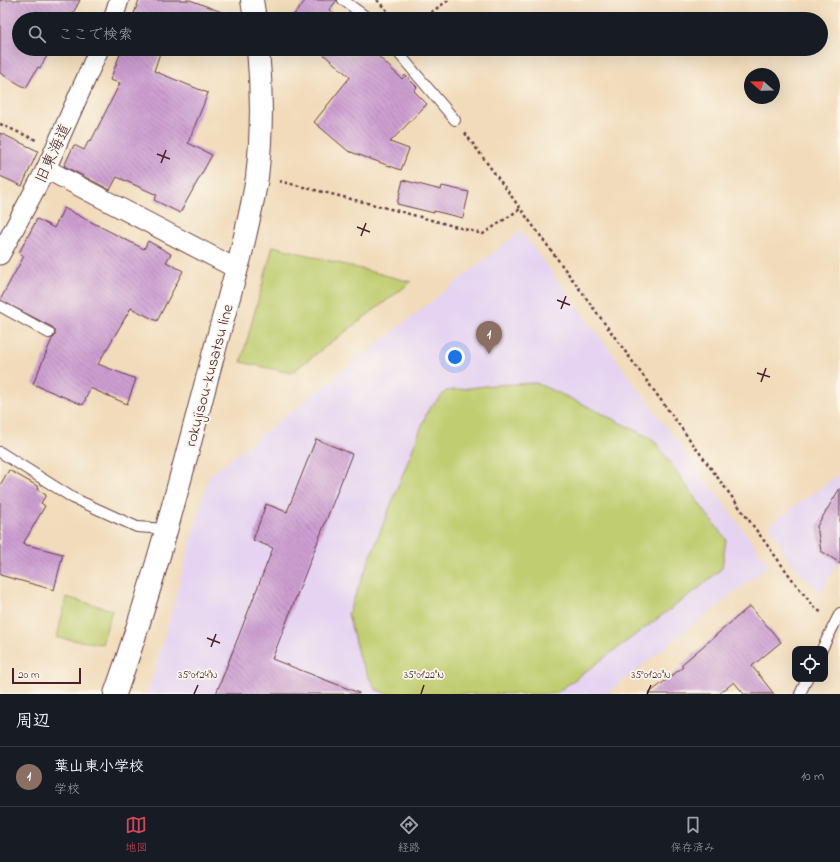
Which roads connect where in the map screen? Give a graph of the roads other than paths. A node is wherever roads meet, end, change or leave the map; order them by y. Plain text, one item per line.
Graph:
1 (119, 0) edge
2 (252, 0) edge
3 (343, 0) edge
4 (115, 12) edge
5 (254, 12) edge
6 (359, 12) edge
7 (96, 56) edge
8 (259, 56) edge
9 (401, 56) edge
10 (455, 120) road end
11 (46, 170) junction
12 (0, 255) edge
13 (237, 269) junction
14 (0, 306) edge
15 (49, 334) dead end
16 (0, 452) edge
17 (166, 529) junction
18 (840, 613) edge
19 (823, 646) edge
20 (806, 682) edge
21 (115, 694) edge
22 (800, 694) edge

1 - 4 street
2 - 5 main road
3 - 6 lane
7 - 11 street, 旧東海道
8 - 13 main road, rokujisou-kusatsu line
9 - 10 lane
11 - 12 street, 旧東海道
11 - 13 street
13 - 17 main road, rokujisou-kusatsu line
14 - 15 lane
16 - 17 lane
17 - 21 main road, rokujisou-kusatsu line
18 - 19 lane
20 - 22 lane

